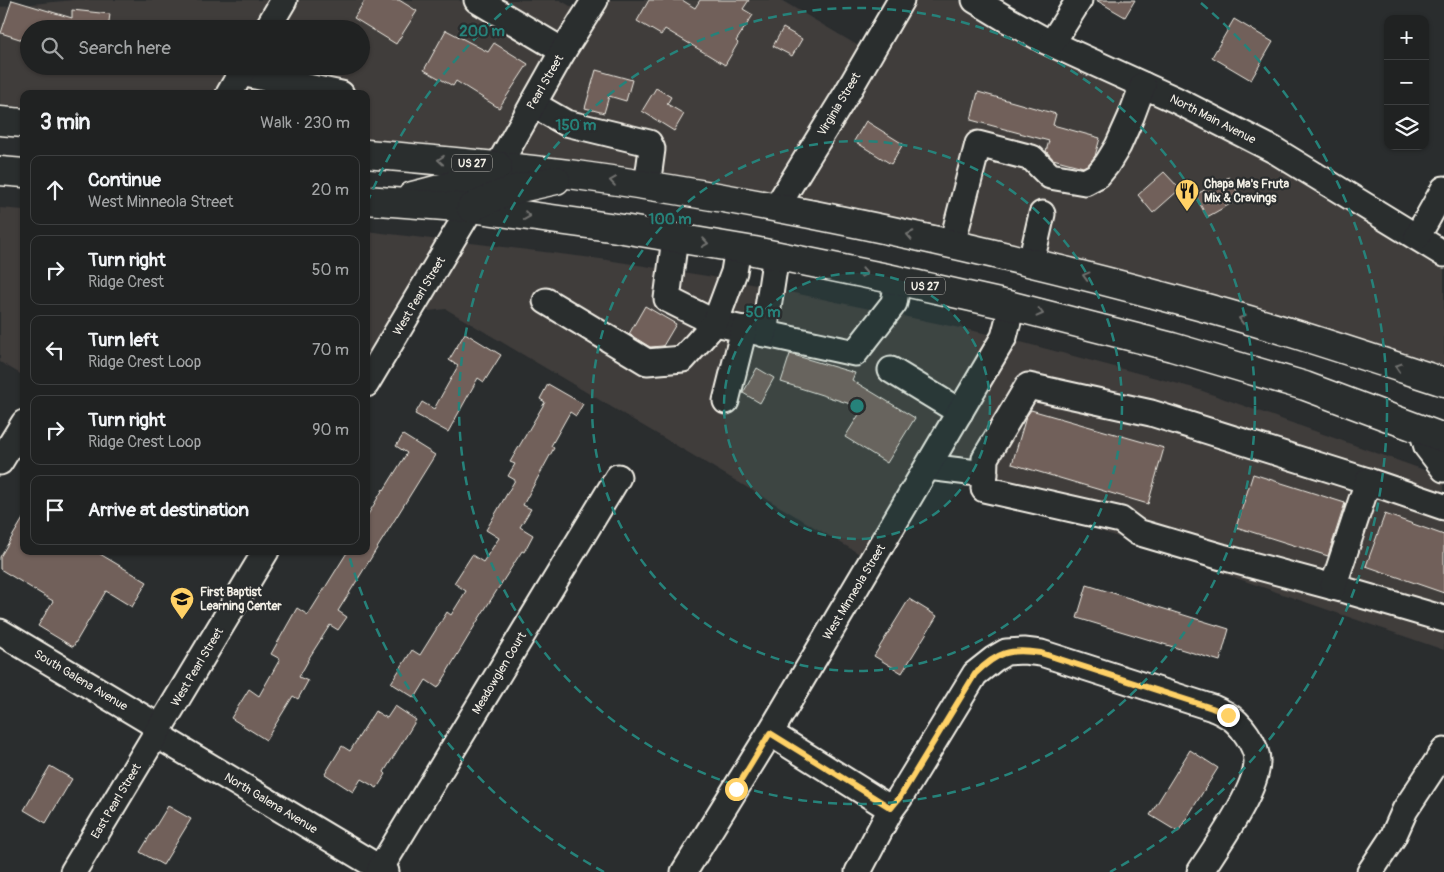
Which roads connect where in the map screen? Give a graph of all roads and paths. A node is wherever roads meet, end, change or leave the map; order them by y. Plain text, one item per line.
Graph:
1 (284, 0) edge
2 (477, 0) edge
3 (595, 0) edge
4 (901, 0) edge
5 (975, 0) edge
6 (1079, 0) edge
7 (272, 20) edge
8 (1052, 43) junction
9 (563, 51) junction
10 (239, 78) edge
11 (1143, 85) junction
12 (316, 90) edge
13 (533, 104) junction
14 (0, 121) edge
15 (20, 123) edge
16 (370, 154) edge
17 (498, 166) junction
18 (0, 171) edge
19 (20, 173) edge
20 (577, 175) junction
21 (647, 186) junction
22 (1444, 189) edge
23 (379, 201) edge
24 (471, 208) junction
25 (776, 208) junction
26 (1042, 214) dead end
27 (1417, 237) junction
28 (675, 238) junction
29 (952, 244) junction
30 (738, 248) junction
31 (1444, 254) edge
32 (776, 255) junction
33 (1031, 262) junction
34 (898, 280) junction
35 (546, 301) dead end
36 (1012, 306) junction
37 (714, 323) junction
38 (754, 332) junction
39 (891, 370) dead end
40 (370, 377) edge
41 (1444, 382) edge
42 (726, 402) dead end
43 (960, 412) junction
44 (20, 430) edge
45 (1433, 434) edge
46 (0, 462) edge
47 (928, 467) junction
48 (1444, 469) edge
49 (985, 474) junction
50 (618, 477) dead end
51 (1368, 481) junction
52 (1444, 507) edge
53 (264, 555) edge
54 (1333, 587) junction
55 (1444, 619) edge
56 (0, 632) edge
57 (159, 731) junction
58 (770, 733) junction
59 (1444, 751) edge
60 (1444, 782) edge
61 (891, 808) junction
62 (1394, 837) junction
63 (383, 870) edge
64 (73, 872) edge
65 (684, 872) edge
66 (858, 872) edge
67 (1200, 872) edge
68 (1370, 872) edge

1 - 7 street
2 - 9 street
3 - 9 street, Pearl Street
4 - 25 street, Virginia Street
5 - 8 street, North Main Avenue
6 - 8 street
8 - 11 street, North Main Avenue
9 - 13 street, Pearl Street
10 - 12 street
11 - 27 street, North Main Avenue
11 - 29 street
13 - 17 street, Pearl Street
13 - 21 street
14 - 15 highway
17 -> 16 highway, US 27
17 - 20 highway, US 27
17 - 23 highway
18 - 19 highway
21 -> 20 highway, US 27
20 - 24 highway
21 - 25 highway, US 27
22 - 27 street
23 - 24 highway, US 27
24 -> 28 highway, US 27
24 - 40 street, West Pearl Street
29 -> 25 highway, US 27
26 - 33 street
27 - 31 street, North Main Avenue
28 -> 30 highway, US 27
28 - 37 street
29 - 33 highway, US 27
30 - 32 highway, US 27
30 - 37 street
32 -> 34 highway, US 27
32 - 38 street
41 -> 33 highway, US 27
34 - 36 highway, US 27
34 - 38 street
35 - 37 street
36 - 43 street, West Minneola Street
36 -> 45 highway, US 27
37 - 38 street
38 - 42 street
39 - 43 street
43 - 47 street, West Minneola Street
44 - 46 street
45 - 48 street
47 - 49 street
47 - 58 street, West Minneola Street
49 - 51 street
49 - 54 street
50 - 63 street, Meadowglen Court
51 - 52 street
51 - 54 street
53 - 57 street, West Pearl Street
54 - 55 street
56 - 57 street, South Galena Avenue
57 - 63 street, North Galena Avenue
57 - 64 street, East Pearl Street
58 - 61 street
58 - 65 street, West Minneola Street
59 - 62 street
60 - 62 street
61 - 66 street
61 - 67 street
62 - 68 street

